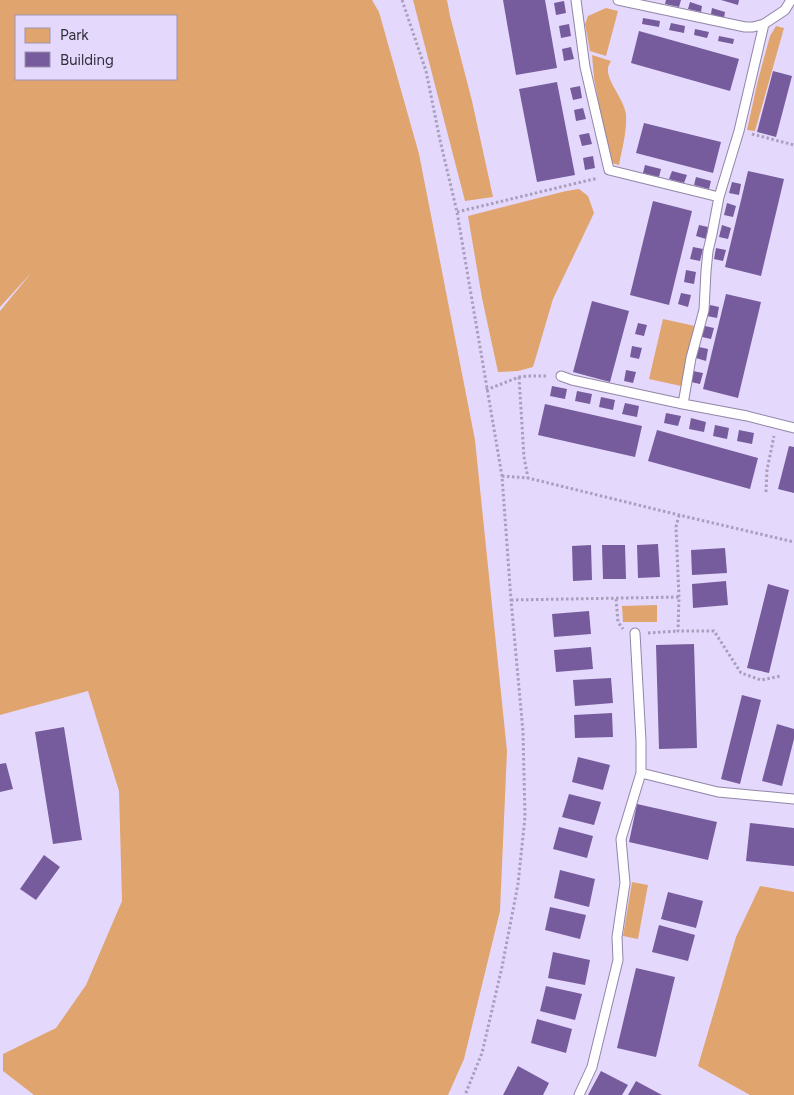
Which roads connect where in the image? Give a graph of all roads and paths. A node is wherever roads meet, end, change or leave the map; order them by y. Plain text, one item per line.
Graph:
1 (402, 0) edge
2 (576, 0) edge
3 (618, 0) edge
4 (791, 0) edge
5 (764, 24) junction
6 (739, 132) junction
7 (794, 145) edge
8 (609, 170) junction
9 (719, 197) junction
10 (457, 212) junction
11 (561, 376) joint
12 (519, 377) junction
13 (486, 390) junction
14 (683, 404) junction
15 (776, 423) junction
16 (794, 428) edge
17 (502, 476) junction
18 (528, 478) junction
19 (766, 492) dead end
20 (679, 515) junction
21 (794, 542) edge
22 (679, 597) junction
23 (511, 600) junction
24 (635, 633) dead end
25 (781, 676) dead end
26 (641, 773) junction
27 (794, 799) edge
28 (465, 1095) edge
29 (579, 1095) edge

1 - 10 path
2 - 8 lane
3 - 5 lane
4 - 5 lane
5 - 6 lane
6 - 7 path
6 - 9 lane
8 - 9 lane
8 - 10 path
9 - 14 lane
10 - 13 path
11 - 12 path
11 - 14 lane
12 - 13 path
12 - 18 path
13 - 17 path
14 - 15 lane
15 - 16 lane
15 - 19 path
17 - 18 path
17 - 23 path
18 - 20 path
20 - 21 path
20 - 22 path
22 - 23 path
22 - 25 path
23 - 28 path
24 - 26 lane
26 - 27 lane
26 - 29 lane

